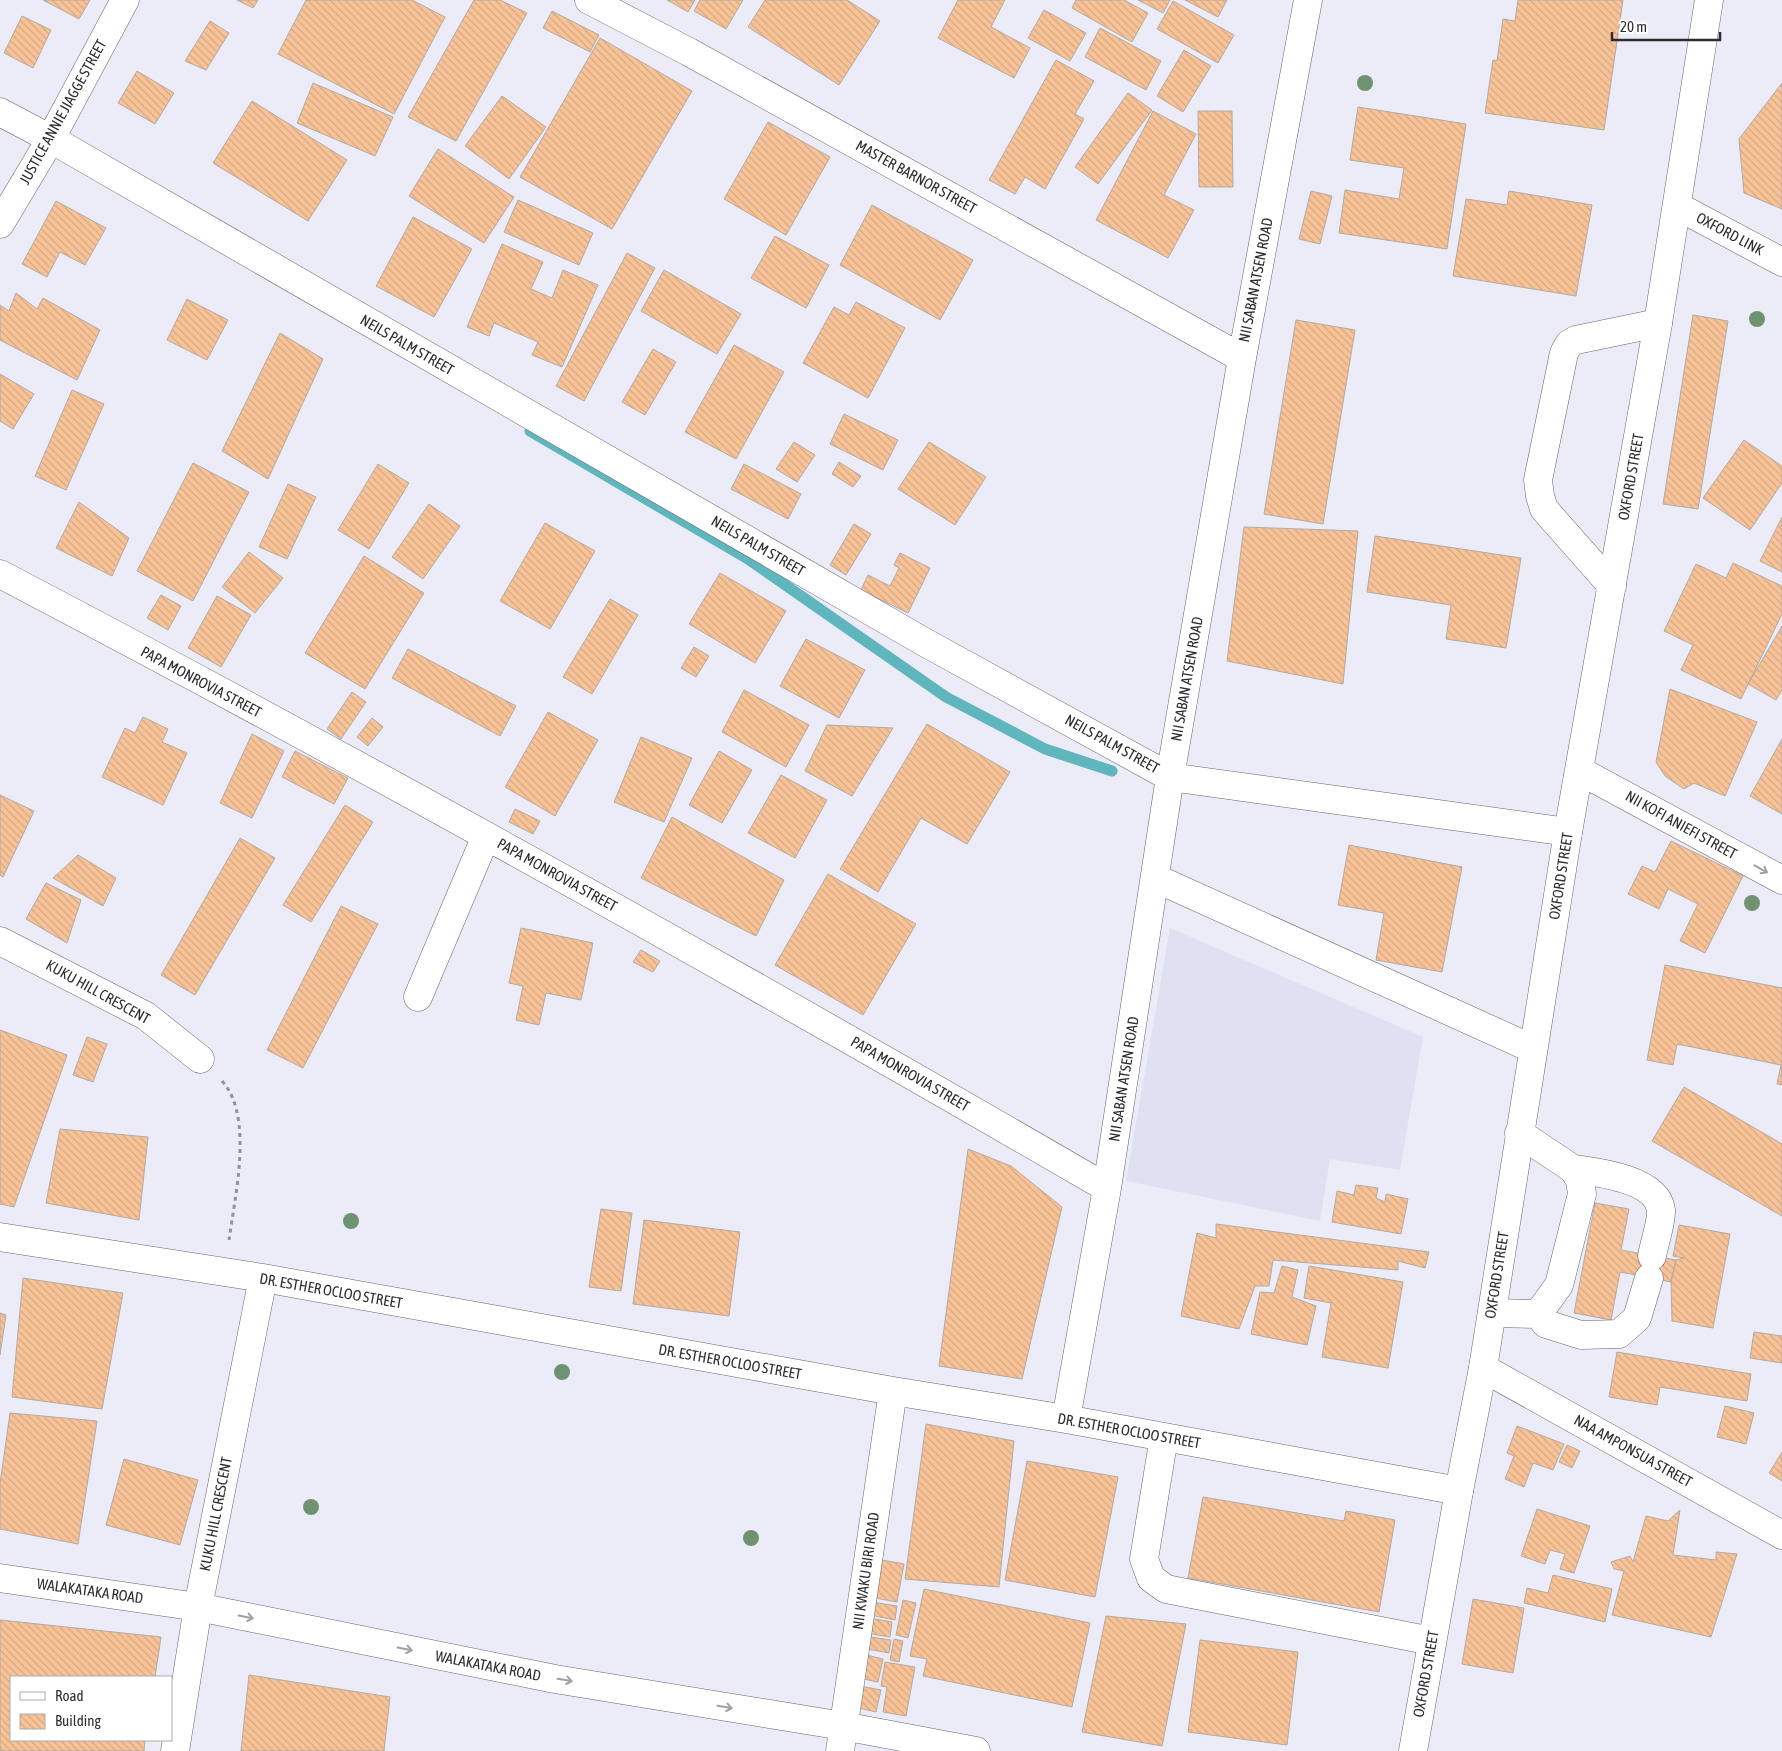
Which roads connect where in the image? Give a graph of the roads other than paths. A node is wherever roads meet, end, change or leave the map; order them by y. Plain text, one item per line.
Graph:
1 (125, 0) edge
2 (589, 0) edge
3 (1308, 0) edge
4 (1709, 0) edge
5 (0, 112) edge
6 (50, 140) junction
7 (1677, 206) junction
8 (0, 224) edge
9 (1782, 262) edge
10 (1658, 323) junction
11 (1242, 358) junction
12 (0, 574) edge
13 (1612, 586) junction
14 (1580, 771) junction
15 (1170, 777) junction
16 (1568, 832) junction
17 (486, 836) junction
18 (1154, 878) junction
19 (1782, 880) edge
20 (0, 941) edge
21 (418, 997) dead end
22 (1532, 1049) junction
23 (200, 1059) road end
24 (1519, 1133) junction
25 (1573, 1169) junction
26 (1107, 1188) junction
27 (0, 1237) edge
28 (262, 1278) junction
29 (1492, 1313) junction
30 (1538, 1314) junction
31 (1483, 1368) junction
32 (893, 1391) junction
33 (1066, 1419) junction
34 (1164, 1437) junction
35 (1459, 1491) junction
36 (1782, 1535) edge
37 (0, 1578) edge
38 (198, 1607) junction
39 (1432, 1641) junction
40 (842, 1739) edge
41 (175, 1751) edge
42 (976, 1751) edge
43 (1413, 1751) edge

1 - 6 street, JUSTICE ANNIE JIAGGE STREET
2 - 11 street, MASTER BARNOR STREET
3 - 11 street, NII SABAN ATSEN ROAD
4 - 7 street, OXFORD STREET
5 - 6 street, NEILS PALM STREET
6 - 8 street, JUSTICE ANNIE JIAGGE STREET
6 - 15 street, NEILS PALM STREET
7 - 9 street, OXFORD LINK
7 - 10 street, OXFORD STREET
10 - 13 street, OXFORD STREET
10 - 13 street
11 - 15 street, NII SABAN ATSEN ROAD
12 - 17 street, PAPA MONROVIA STREET
13 - 14 street, OXFORD STREET
14 - 16 street, OXFORD STREET
14 -> 19 street, NII KOFI ANIEFI STREET
15 - 16 street, NEILS PALM STREET
15 - 18 street, NII SABAN ATSEN ROAD
16 - 22 street, OXFORD STREET
17 - 21 street
17 - 26 street, PAPA MONROVIA STREET
18 - 22 street
18 - 26 street, NII SABAN ATSEN ROAD
20 - 23 street, KUKU HILL CRESCENT
22 - 24 street, OXFORD STREET
24 - 25 street
24 - 29 street, OXFORD STREET
25 - 30 street
25 - 30 street
26 - 33 street, NII SABAN ATSEN ROAD
27 - 28 street, DR. ESTHER OCLOO STREET
28 - 32 street, DR. ESTHER OCLOO STREET
28 - 38 street, KUKU HILL CRESCENT
29 - 30 street
29 - 31 street, OXFORD STREET
31 - 35 street, OXFORD STREET
31 - 36 street, NAA AMPONSUA STREET
32 - 33 street, DR. ESTHER OCLOO STREET
32 - 40 street, NII KWAKU BIRI ROAD
33 - 34 street, DR. ESTHER OCLOO STREET
34 - 35 street, DR. ESTHER OCLOO STREET
34 - 39 street
35 - 39 street, OXFORD STREET
37 - 38 street, WALAKATAKA ROAD
38 -> 40 street, WALAKATAKA ROAD
38 - 41 street, KUKU HILL CRESCENT
39 - 43 street, OXFORD STREET
40 - 42 street, WALAKATAKA ROAD

